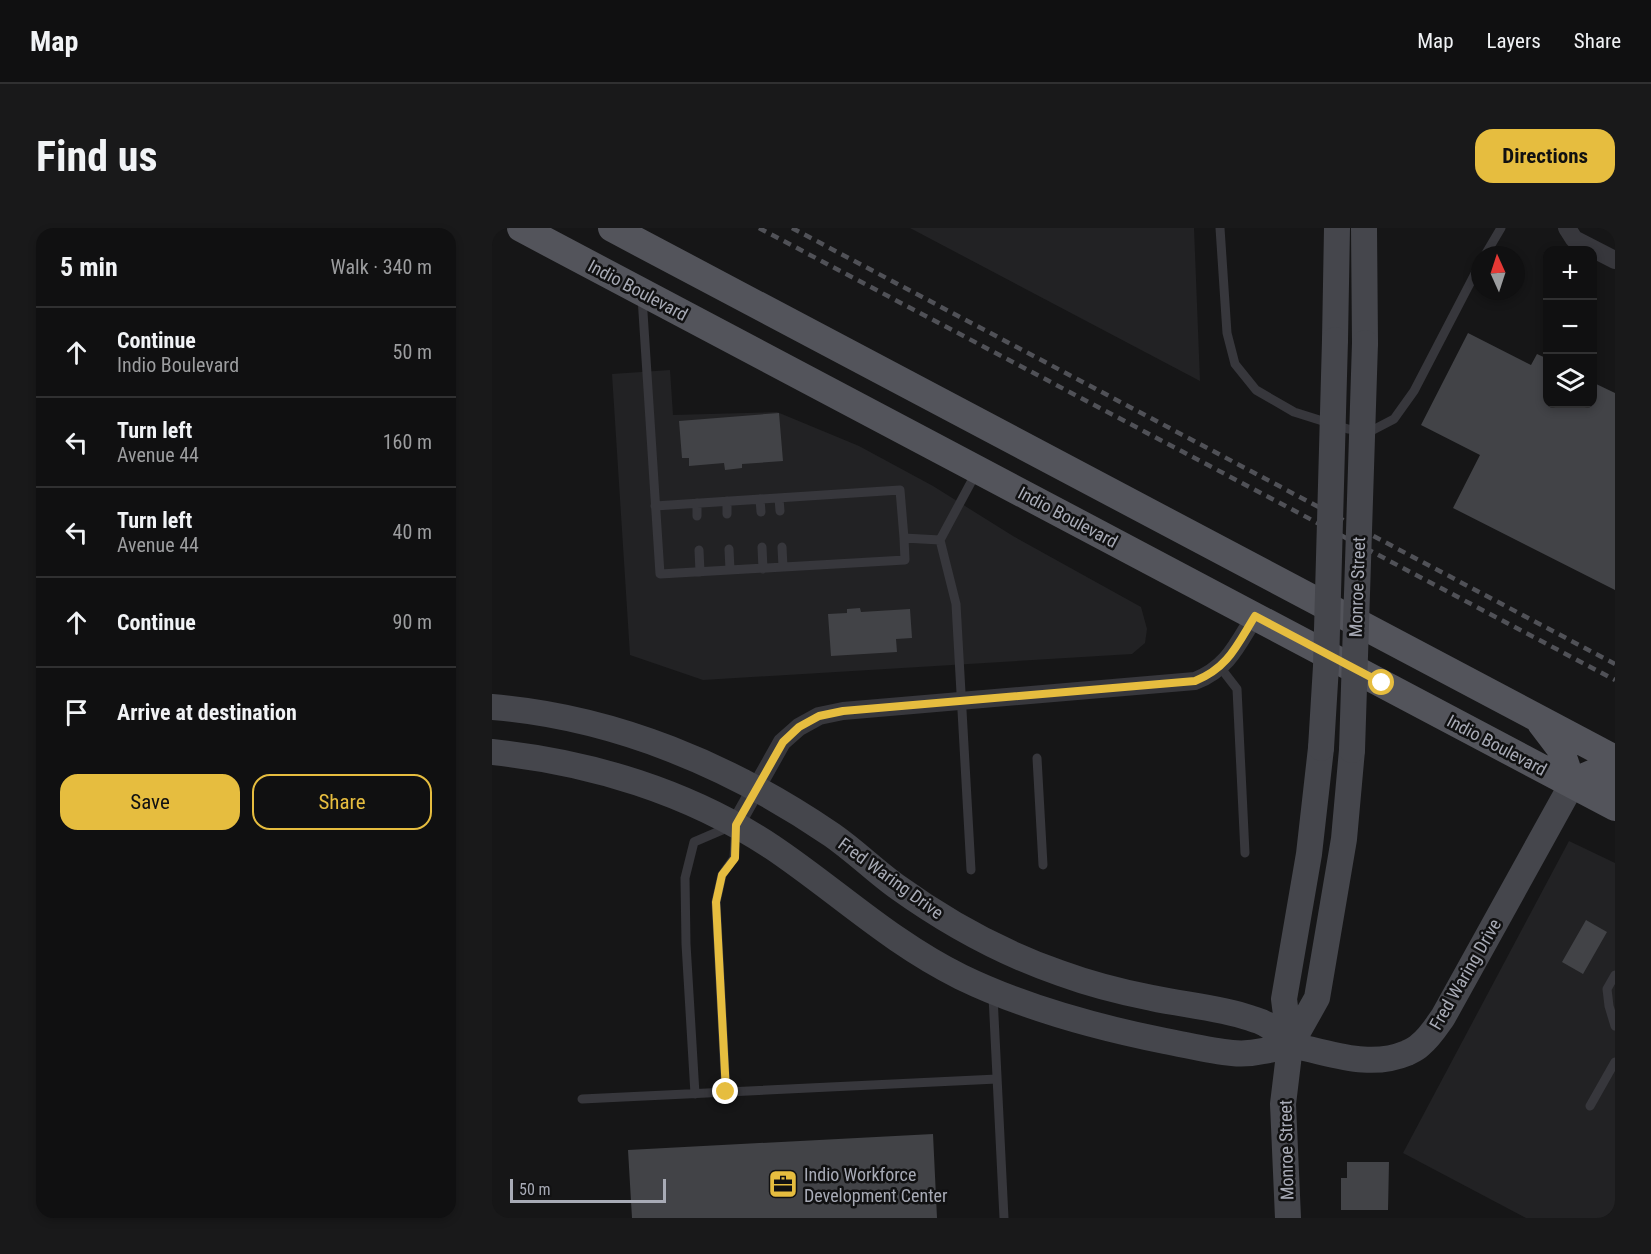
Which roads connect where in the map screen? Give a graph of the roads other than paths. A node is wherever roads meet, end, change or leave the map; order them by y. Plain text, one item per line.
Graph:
1 (521, 228) edge
2 (612, 228) edge
3 (1220, 228) edge
4 (1337, 228) edge
5 (1364, 228) edge
6 (1501, 228) edge
7 (1567, 228) edge
8 (1490, 246) edge
9 (1615, 260) edge
10 (1471, 281) edge
11 (641, 292) junction
12 (978, 470) junction
13 (780, 498) junction
14 (760, 499) junction
15 (727, 501) junction
16 (697, 503) junction
17 (655, 506) junction
18 (780, 511) dead end
19 (761, 512) dead end
20 (728, 514) dead end
21 (697, 516) dead end
22 (904, 538) junction
23 (940, 540) junction
24 (762, 547) dead end
25 (782, 547) dead end
26 (729, 549) dead end
27 (699, 550) dead end
28 (783, 567) junction
29 (763, 569) junction
30 (730, 570) junction
31 (700, 572) junction
32 (1255, 616) junction
33 (1220, 667) junction
34 (1382, 683) junction
35 (962, 700) junction
36 (492, 707) edge
37 (1538, 718) junction
38 (492, 752) edge
39 (1037, 758) dead end
40 (1615, 759) edge
41 (1615, 778) edge
42 (1572, 784) junction
43 (757, 788) junction
44 (1615, 807) edge
45 (736, 825) junction
46 (1245, 853) dead end
47 (1043, 866) dead end
48 (971, 870) dead end
49 (1615, 975) edge
50 (993, 991) junction
51 (1615, 1026) edge
52 (1290, 1046) junction
53 (1615, 1062) edge
54 (997, 1079) junction
55 (726, 1092) junction
56 (694, 1094) junction
57 (582, 1099) dead end
58 (1590, 1106) dead end
59 (1004, 1218) edge
60 (1288, 1218) edge

1 - 11 main road, Indio Boulevard
2 - 37 main road
3 - 10 lane
4 - 52 main road, Monroe Street, bridge
5 - 52 main road, Monroe Street, bridge
6 - 8 lane
7 - 9 street
11 - 12 main road, Indio Boulevard
11 - 17 lane
12 - 23 lane
12 - 32 main road, Indio Boulevard
13 - 14 lane
13 - 18 lane
13 - 22 lane
14 - 15 lane
14 - 19 lane
15 - 16 lane
15 - 20 lane
16 - 17 lane
16 - 21 lane
17 - 31 lane
22 - 23 lane
22 - 28 lane
23 - 35 lane
24 - 29 lane
25 - 28 lane
26 - 30 lane
27 - 31 lane
28 - 29 lane
29 - 30 lane
30 - 31 lane
32 - 33 street
32 - 34 main road, Indio Boulevard
33 - 35 street
33 - 46 lane
34 - 37 main road
34 - 42 main road, Indio Boulevard
35 - 43 street
35 - 48 lane
36 - 43 main road, Fred Waring Drive
37 - 40 main road
37 - 42 main road
38 - 45 main road, Fred Waring Drive
39 - 47 lane
41 - 42 main road
42 - 44 main road, Indio Boulevard
42 - 52 main road, Fred Waring Drive
43 - 45 street
43 - 52 main road, Fred Waring Drive
45 - 50 main road, Fred Waring Drive
45 - 55 lane
45 - 56 lane
49 - 51 lane
50 - 52 main road, Fred Waring Drive
50 - 54 lane
52 - 60 main road, Monroe Street
53 - 58 lane
54 - 55 lane
54 - 59 lane
55 - 56 lane
56 - 57 lane

